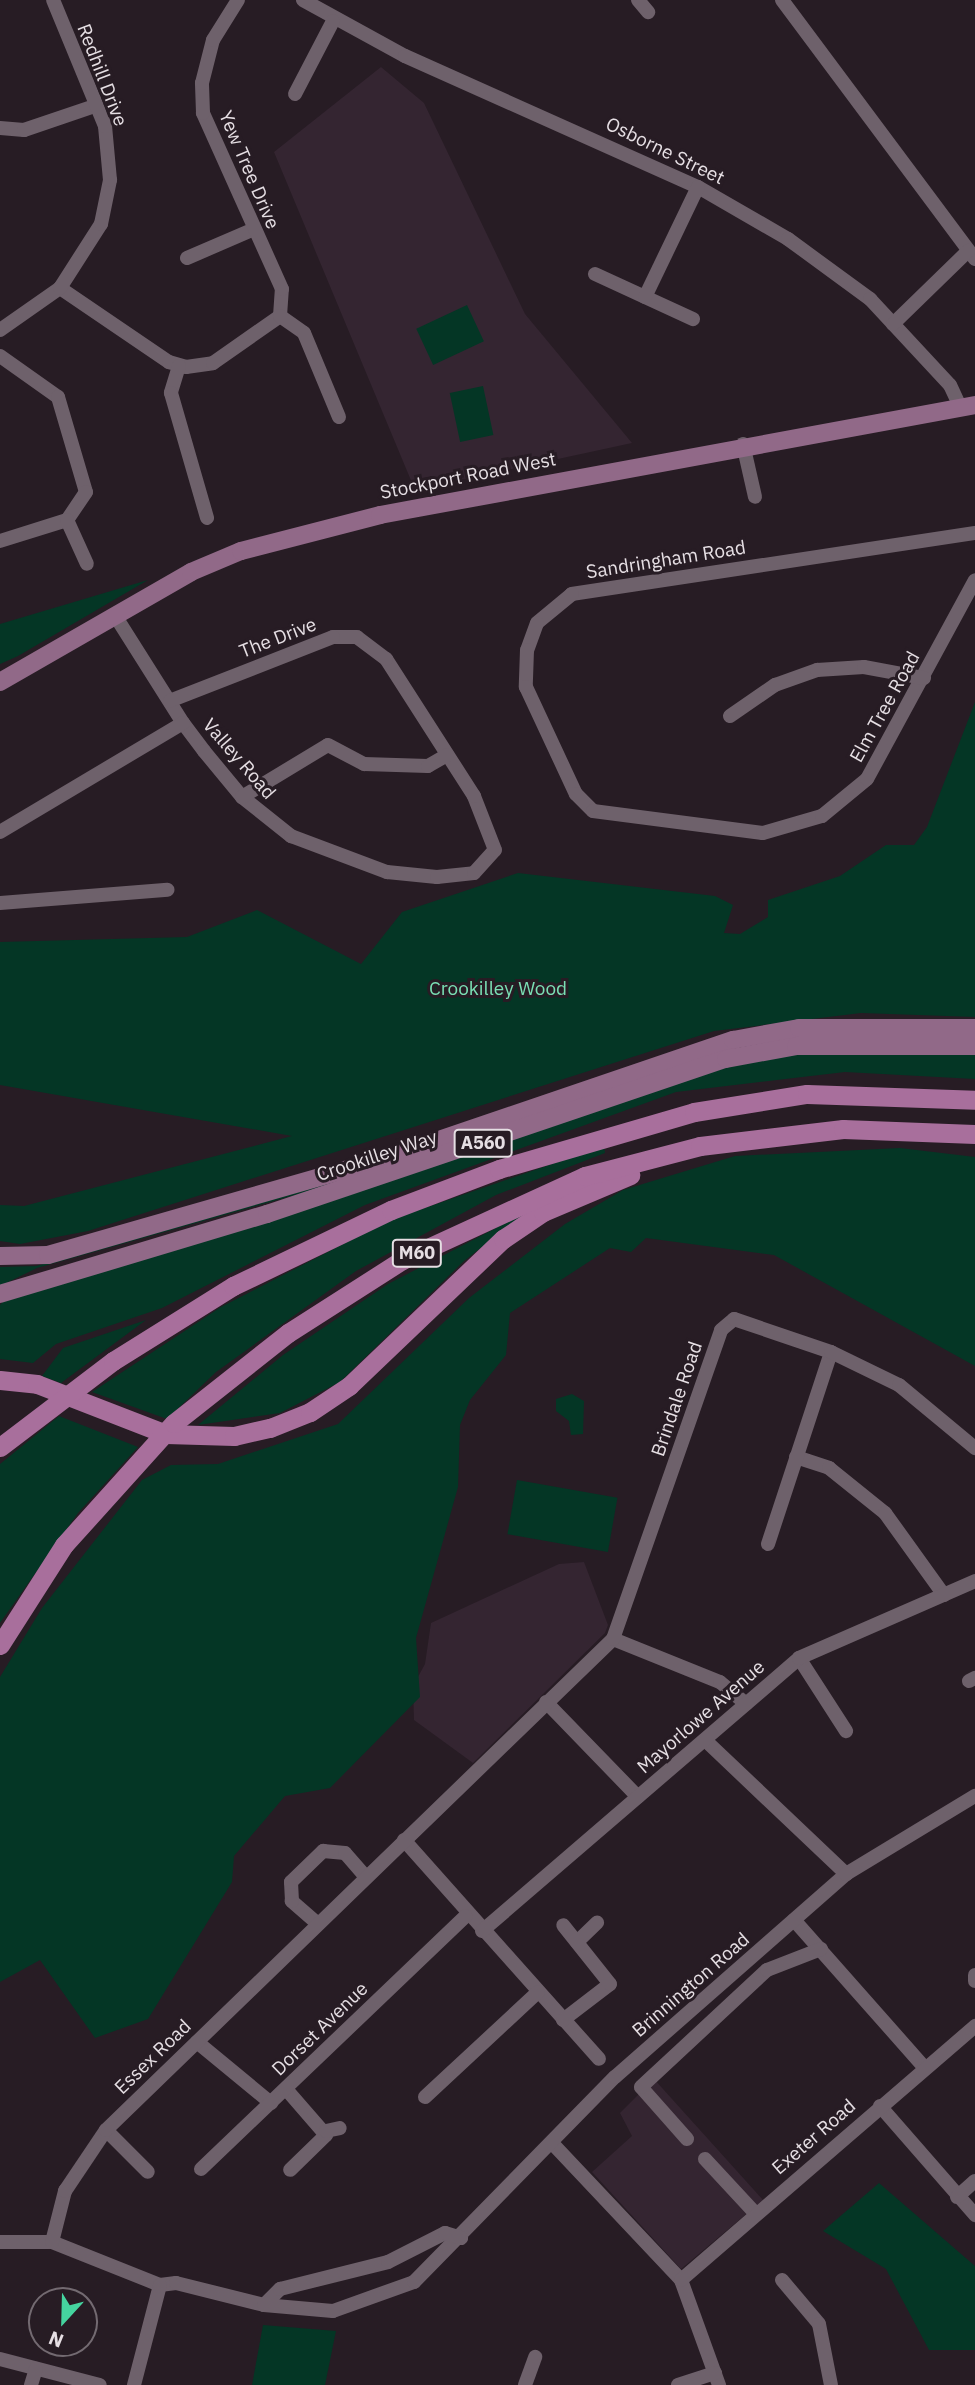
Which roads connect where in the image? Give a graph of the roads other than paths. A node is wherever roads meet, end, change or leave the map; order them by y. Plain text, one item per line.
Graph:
1 (53, 0) edge
2 (238, 0) edge
3 (303, 0) edge
4 (638, 0) edge
5 (782, 0) edge
6 (648, 12) dead end
7 (333, 21) junction
8 (295, 94) dead end
9 (95, 106) junction
10 (0, 128) edge
11 (698, 187) junction
12 (252, 230) junction
13 (971, 255) edge
14 (187, 258) dead end
15 (595, 274) dead end
16 (60, 288) junction
17 (645, 297) junction
18 (279, 316) junction
19 (693, 319) dead end
20 (892, 324) junction
21 (0, 330) edge
22 (0, 356) edge
23 (179, 366) junction
24 (968, 406) edge
25 (339, 417) dead end
26 (743, 444) junction
27 (755, 498) dead end
28 (207, 518) dead end
29 (67, 520) junction
30 (975, 533) edge
31 (0, 541) edge
32 (87, 564) dead end
33 (975, 580) edge
34 (116, 617) junction
35 (925, 678) junction
36 (0, 682) edge
37 (170, 701) junction
38 (730, 716) dead end
39 (183, 723) junction
40 (447, 755) junction
41 (242, 797) junction
42 (593, 811) joint
43 (0, 832) edge
44 (487, 863) joint
45 (167, 890) dead end
46 (0, 903) edge
47 (975, 1028) edge
48 (975, 1046) edge
49 (975, 1100) edge
50 (975, 1134) edge
51 (666, 1155) junction
52 (0, 1256) edge
53 (0, 1294) edge
54 (831, 1352) junction
55 (0, 1380) edge
56 (0, 1447) edge
57 (975, 1448) edge
58 (796, 1457) junction
59 (768, 1544) dead end
60 (975, 1581) edge
61 (944, 1595) junction
62 (613, 1639) junction
63 (0, 1645) edge
64 (799, 1658) junction
65 (547, 1702) junction
66 (746, 1704) junction
67 (846, 1731) dead end
68 (705, 1740) junction
69 (975, 1796) edge
70 (638, 1797) junction
71 (404, 1840) junction
72 (846, 1874) junction
73 (366, 1877) junction
74 (466, 1916) junction
75 (794, 1920) junction
76 (597, 1923) dead end
77 (318, 1924) junction
78 (563, 1925) dead end
79 (482, 1931) junction
80 (576, 1942) junction
81 (821, 1949) junction
82 (975, 1975) edge
83 (975, 1981) edge
84 (538, 1992) junction
85 (563, 2020) junction
86 (975, 2026) edge
87 (197, 2042) junction
88 (599, 2059) dead end
89 (924, 2067) junction
90 (286, 2089) junction
91 (425, 2096) dead end
92 (271, 2103) junction
93 (880, 2106) junction
94 (106, 2130) junction
95 (687, 2139) dead end
96 (552, 2143) junction
97 (705, 2159) dead end
98 (201, 2169) dead end
99 (290, 2171) dead end
100 (148, 2172) dead end
101 (975, 2180) edge
102 (957, 2197) junction
103 (755, 2213) junction
104 (975, 2215) edge
105 (461, 2238) junction
106 (0, 2242) edge
107 (52, 2242) junction
108 (681, 2280) junction
109 (782, 2280) dead end
110 (160, 2285) junction
111 (264, 2305) junction
112 (535, 2357) dead end
113 (0, 2359) edge
114 (36, 2369) junction
115 (717, 2379) edge
116 (32, 2385) edge
117 (100, 2385) edge
118 (134, 2385) edge
119 (525, 2385) edge
120 (678, 2385) edge
121 (831, 2385) edge

1 - 9 street, Redhill Drive
2 - 12 street, Yew Tree Drive
3 - 7 street, Osborne Street
4 - 6 street
5 - 13 street
7 - 8 street
7 - 11 street, Osborne Street
9 - 10 street
9 - 16 street, Redhill Drive
11 - 17 street
11 - 20 street, Osborne Street
12 - 14 street
12 - 18 street, Yew Tree Drive
13 - 20 street
15 - 17 street
16 - 21 street, Redhill Drive
16 - 23 street
17 - 19 street
18 - 23 street
18 - 25 street
20 - 24 street, Osborne Street
22 - 29 street
23 - 28 street
24 - 26 main road, Stockport Road West
26 - 27 street
26 - 34 main road, Stockport Road West
29 - 31 street
29 - 32 street
30 - 42 street, Sandringham Road
33 - 35 street, Elm Tree Road
34 - 36 main road, Stockport Road West
34 - 37 street
35 - 38 street
35 - 42 street, Elm Tree Road
37 - 39 street, Valley Road
37 - 40 street, The Drive
39 - 41 street, Valley Road
39 - 43 street
40 - 41 street
40 - 44 street, The Drive
41 - 44 street, Valley Road
45 - 46 street
47 - 52 main road, Crookilley Way / A560
48 - 53 main road, Crookilley Way / A560
49 - 56 highway, M60
50 - 51 highway, M60
51 - 55 highway, M60
51 - 63 highway, M60
54 - 57 street, Brindale Road
54 - 58 street
54 - 62 street, Brindale Road
58 - 59 street
58 - 61 street
60 - 61 street, Mayorlowe Avenue
61 - 64 street, Mayorlowe Avenue
62 - 65 street, Essex Road
62 - 66 street
64 - 66 street, Mayorlowe Avenue
64 - 67 street
65 - 70 street
65 - 71 street, Essex Road
66 - 68 street, Mayorlowe Avenue
68 - 70 street, Mayorlowe Avenue
68 - 72 street
69 - 72 street, Brinnington Road
70 - 79 street, Mayorlowe Avenue
71 - 73 street, Essex Road
71 - 74 street
72 - 75 street, Brinnington Road
73 - 77 street, Essex Road
73 - 77 street
74 - 79 street
74 - 90 street, Dorset Avenue
75 - 81 street
75 - 96 street, Brinnington Road
76 - 80 street
77 - 87 street, Essex Road
78 - 80 street
79 - 84 street
80 - 85 street
81 - 89 street
81 - 95 street
82 - 83 street
84 - 85 street
84 - 91 street
85 - 88 street
86 - 89 street, Exeter Road
87 - 92 street
87 - 94 street, Essex Road
89 - 93 street, Exeter Road
90 - 92 street, Dorset Avenue
90 - 99 street
92 - 98 street, Dorset Avenue
93 - 102 street
93 - 103 street, Exeter Road
94 - 100 street
94 - 107 street, Essex Road
96 - 105 street, Brinnington Road
96 - 108 street
97 - 103 street
101 - 102 street
102 - 104 street
103 - 108 street, Exeter Road
105 - 111 street
105 - 111 street, Brinnington Road
106 - 107 street
107 - 110 street, Brinnington Road
108 - 115 street
109 - 121 street
110 - 111 street, Brinnington Road
110 - 118 street
112 - 119 street
113 - 114 street
114 - 116 street
114 - 117 street
115 - 120 street

